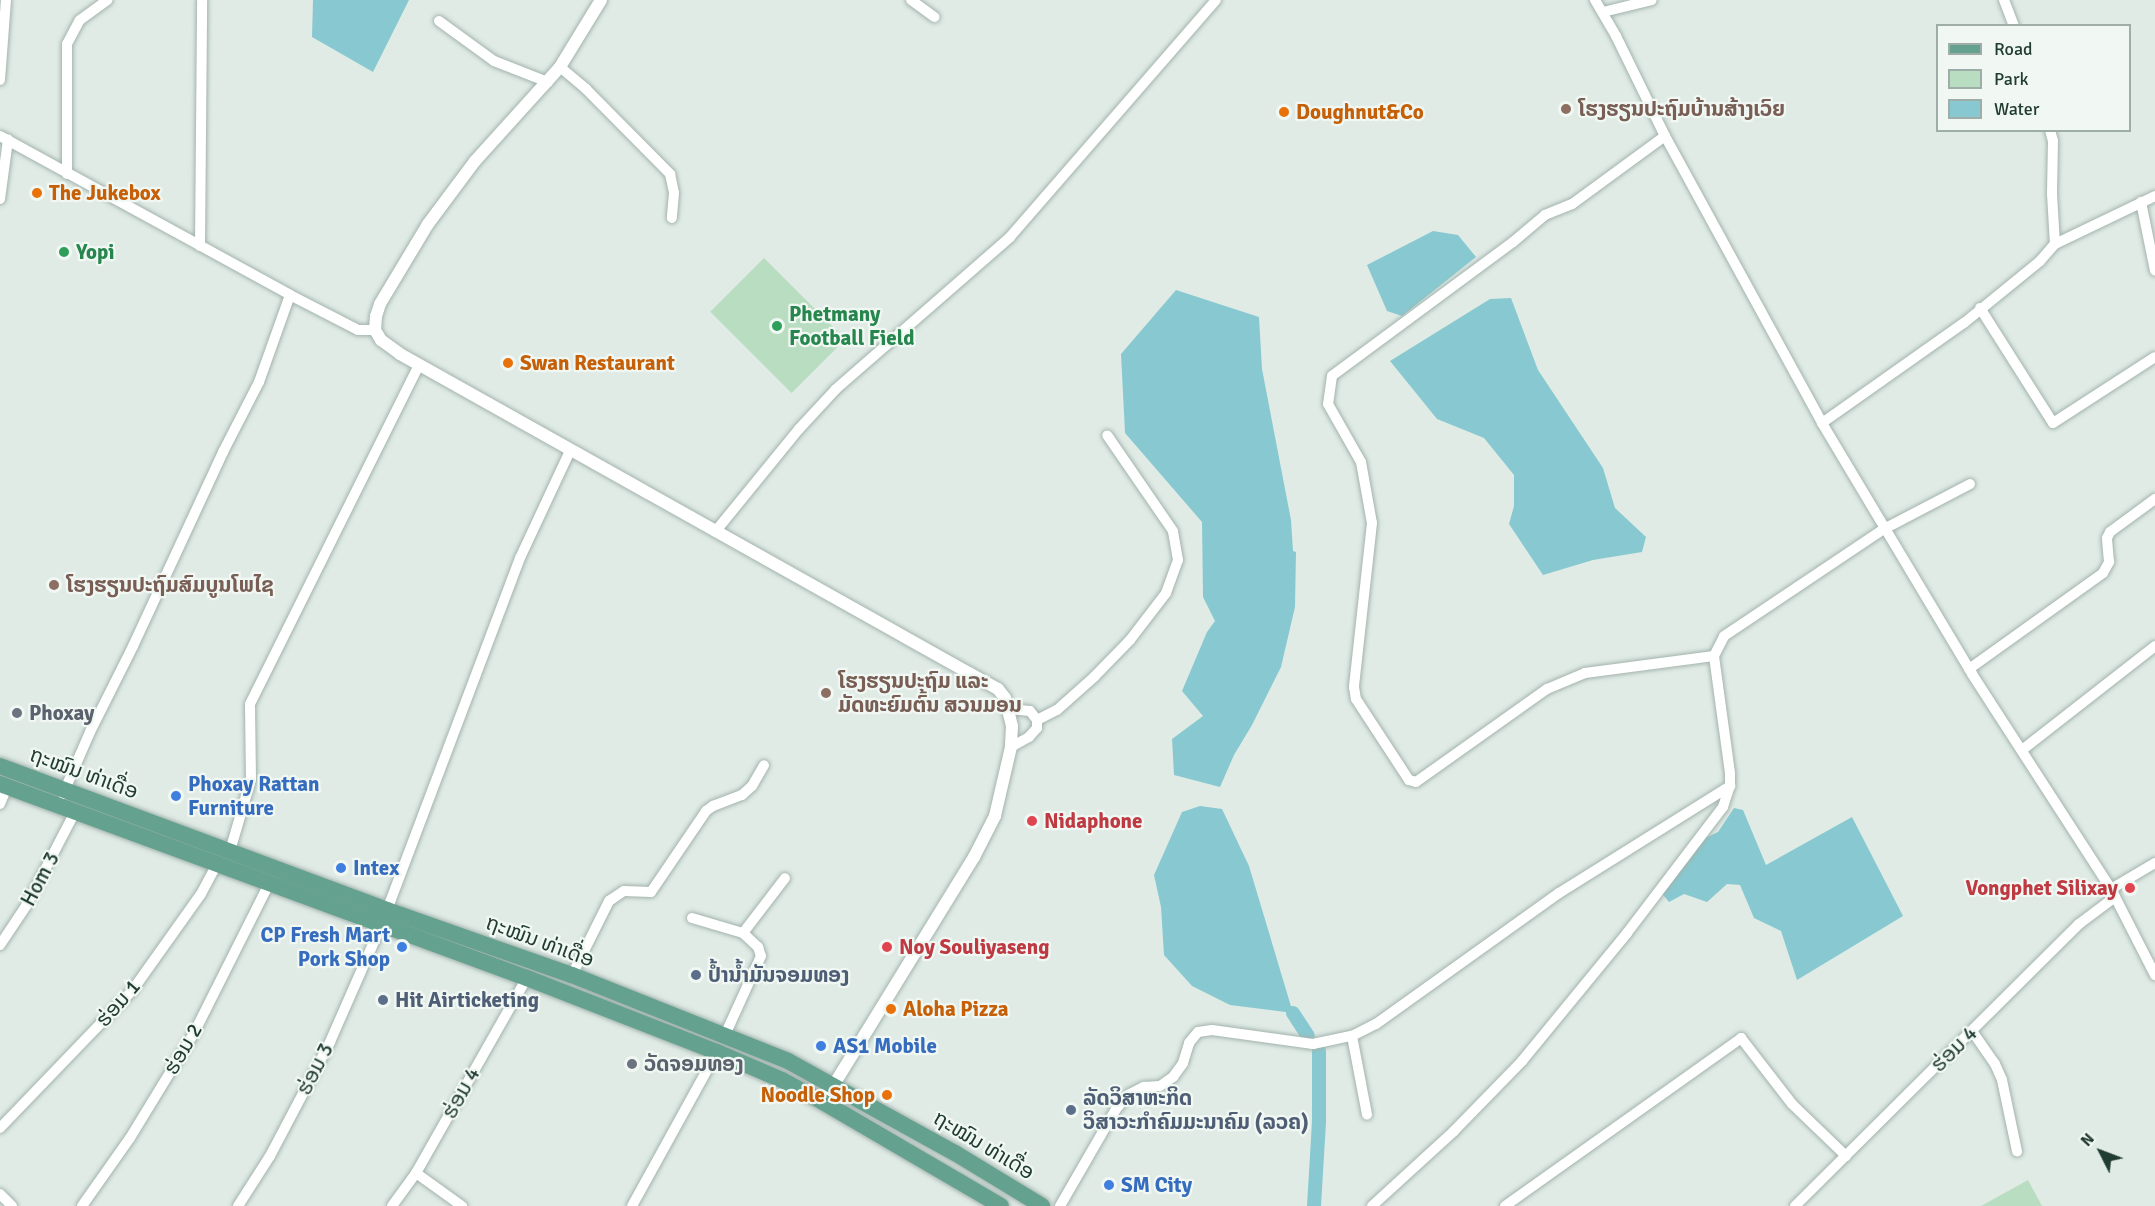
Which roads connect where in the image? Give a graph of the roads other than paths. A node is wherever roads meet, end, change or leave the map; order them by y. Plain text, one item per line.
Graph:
1 (6, 0) edge
2 (108, 0) edge
3 (202, 0) edge
4 (602, 0) edge
5 (911, 0) edge
6 (1216, 0) edge
7 (1594, 0) edge
8 (1652, 0) edge
9 (2004, 0) edge
10 (1603, 12) junction
11 (934, 17) dead end
12 (439, 21) dead end
13 (2013, 24) edge
14 (560, 67) junction
15 (0, 80) edge
16 (548, 82) junction
17 (2051, 132) edge
18 (1665, 136) junction
19 (4, 138) edge
20 (67, 174) junction
21 (2155, 196) edge
22 (0, 199) edge
23 (2141, 202) junction
24 (672, 218) dead end
25 (2055, 244) junction
26 (200, 246) junction
27 (2155, 271) edge
28 (290, 295) junction
29 (1980, 308) junction
30 (375, 330) junction
31 (2155, 357) edge
32 (419, 364) junction
33 (1822, 423) junction
34 (1107, 435) dead end
35 (570, 451) junction
36 (1970, 484) dead end
37 (2155, 499) edge
38 (1884, 529) junction
39 (715, 532) junction
40 (2155, 646) edge
41 (1714, 656) junction
42 (1969, 669) junction
43 (1010, 709) junction
44 (1037, 720) junction
45 (1011, 747) junction
46 (2022, 750) junction
47 (764, 765) dead end
48 (0, 766) edge
49 (4, 785) edge
50 (1730, 786) junction
51 (62, 797) junction
52 (0, 804) edge
53 (76, 810) junction
54 (230, 851) junction
55 (2155, 863) edge
56 (217, 864) junction
57 (784, 879) dead end
58 (269, 884) junction
59 (2113, 893) junction
60 (384, 918) junction
61 (692, 918) dead end
62 (743, 933) junction
63 (0, 945) edge
64 (572, 975) junction
65 (2155, 975) edge
66 (527, 978) junction
67 (1972, 1031) junction
68 (725, 1035) junction
69 (1352, 1036) junction
70 (717, 1052) junction
71 (834, 1085) junction
72 (823, 1102) junction
73 (1367, 1115) dead end
74 (0, 1128) edge
75 (2017, 1151) dead end
76 (1846, 1156) junction
77 (416, 1173) junction
78 (0, 1194) edge
79 (12, 1206) edge
80 (82, 1206) edge
81 (238, 1206) edge
82 (392, 1206) edge
83 (462, 1206) edge
84 (632, 1206) edge
85 (1001, 1206) edge
86 (1042, 1206) edge
87 (1060, 1206) edge
88 (1372, 1206) edge
89 (1504, 1206) edge
90 (1795, 1206) edge

1 - 15 street
2 - 20 street
3 - 26 street
4 - 14 street
5 - 11 street
6 - 39 street
7 - 10 street
8 - 10 street
9 - 13 street
10 - 18 street
12 - 16 street
14 - 16 street
14 - 24 street
16 - 30 street
17 - 25 street
18 - 33 street
18 - 41 street
19 - 20 street
19 - 22 street
20 - 26 street
21 - 23 street
23 - 25 street
23 - 27 street
25 - 29 street
26 - 28 street
28 - 30 street
28 - 51 street
29 - 31 street
29 - 33 street
30 - 32 street
32 - 35 street
32 - 54 street
33 - 38 street
34 - 44 street
35 - 39 street
35 - 60 street, ຮ່ອມ 3
36 - 38 street
37 - 42 street
38 - 41 street
38 - 42 street
39 - 43 street
40 - 46 street
41 - 50 street
42 - 46 street
43 - 44 street
43 - 45 street
44 - 45 street
45 - 71 street
46 - 59 street
47 - 64 street
48 - 51 main road, ຖະໝົນ ທ່າເດື່ອ
49 - 51 main road, ຖະໝົນ ທ່າເດື່ອ
49 - 52 street
50 - 69 street
50 - 88 street
51 - 53 main road, ຖະໝົນ ທ່າເດື່ອ
51 - 54 main road, ຖະໝົນ ທ່າເດື່ອ
53 - 56 main road, ຖະໝົນ ທ່າເດື່ອ
53 - 63 street, Hom 3
54 - 60 main road, ຖະໝົນ ທ່າເດື່ອ
55 - 59 street, ຮ່ອມ 4
56 - 58 main road, ຖະໝົນ ທ່າເດື່ອ
56 - 74 street, ຮ່ອມ 1
57 - 62 street
58 - 60 main road, ຖະໝົນ ທ່າເດື່ອ
58 - 80 street, ຮ່ອມ 2
59 - 65 street
59 - 67 street, ຮ່ອມ 4
60 - 64 main road, ຖະໝົນ ທ່າເດື່ອ
60 - 66 main road, ຖະໝົນ ທ່າເດື່ອ
60 - 81 street, ຮ່ອມ 3
61 - 62 street
62 - 68 street
64 - 68 main road, ຖະໝົນ ທ່າເດື່ອ
66 - 70 main road, ຖະໝົນ ທ່າເດື່ອ
66 - 77 street, ຮ່ອມ 4
67 - 75 street
67 - 76 street, ຮ່ອມ 4
68 - 71 main road, ຖະໝົນ ທ່າເດື່ອ
69 - 73 street
69 - 87 street
70 - 72 main road, ຖະໝົນ ທ່າເດື່ອ
70 - 84 street
71 - 72 street
71 - 86 main road, ຖະໝົນ ທ່າເດື່ອ
72 - 85 main road, ຖະໝົນ ທ່າເດື່ອ
76 - 89 street
76 - 90 street, ຮ່ອມ 4
77 - 82 street, ຮ່ອມ 4
77 - 83 street
78 - 79 street

